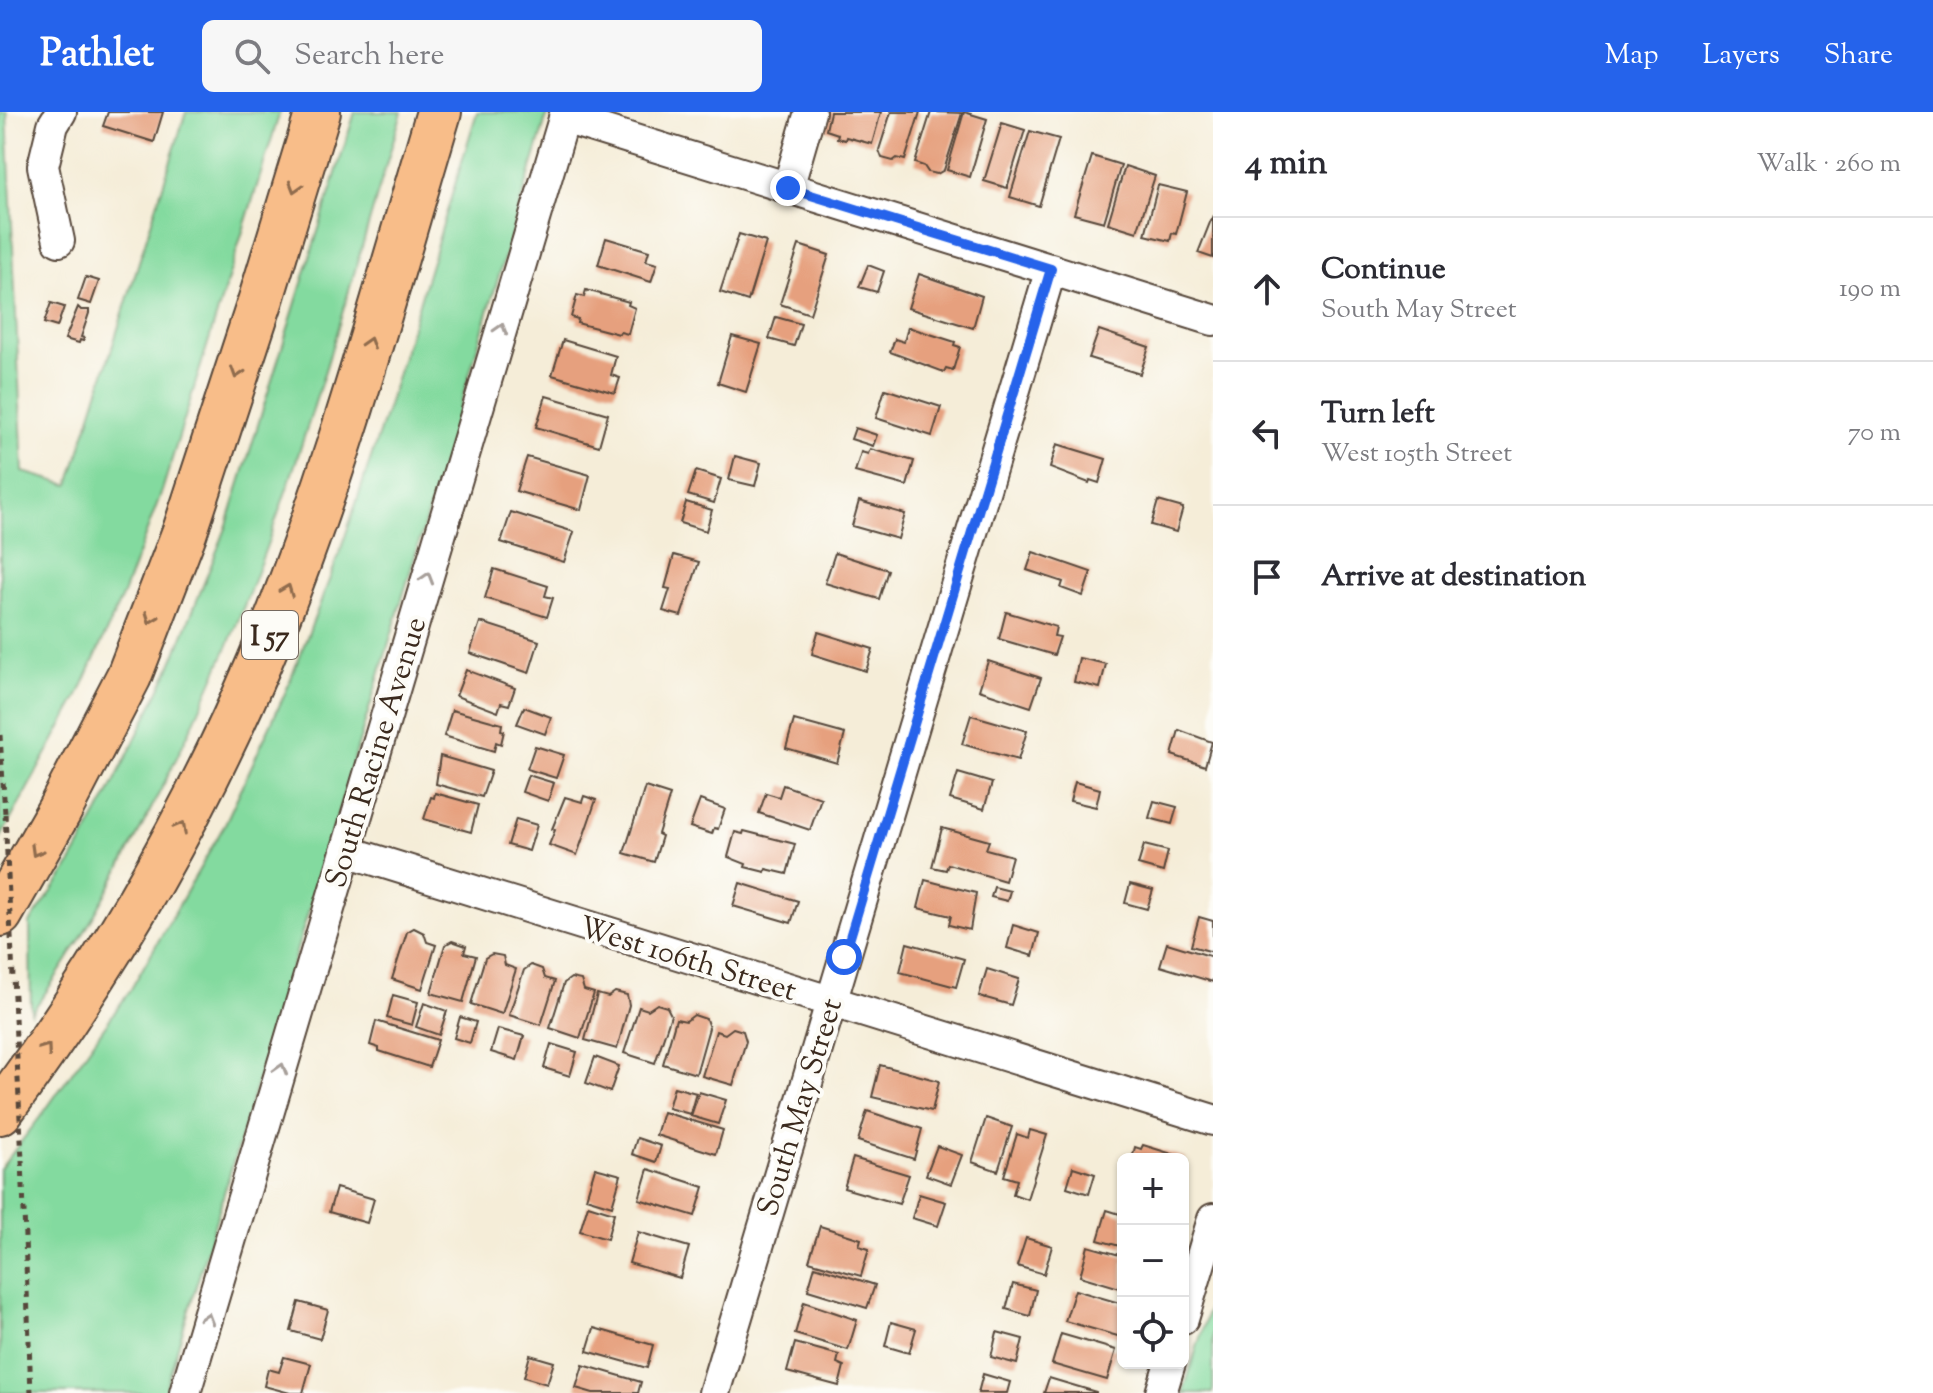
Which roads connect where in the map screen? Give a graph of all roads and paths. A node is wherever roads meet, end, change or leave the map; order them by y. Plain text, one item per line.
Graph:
1 (61, 112) edge
2 (318, 112) edge
3 (439, 112) edge
4 (810, 112) edge
5 (565, 115) edge
6 (788, 188) junction
7 (59, 241) dead end
8 (1051, 269) junction
9 (1213, 320) edge
10 (0, 735) edge
11 (346, 851) junction
12 (0, 914) edge
13 (830, 1003) junction
14 (0, 1112) edge
15 (1213, 1120) edge
16 (1213, 1219) edge
17 (1189, 1299) edge
18 (1168, 1369) edge
19 (31, 1393) edge
20 (185, 1393) edge
21 (714, 1393) edge
22 (1161, 1393) edge

1 - 7 street
2 -> 12 highway
14 -> 3 highway, I 57
4 - 6 street
5 - 6 street
11 -> 5 street, South Racine Avenue
6 - 8 street
8 - 9 street
8 - 13 street, South May Street
10 - 19 path, bridge
11 - 13 street, West 106th Street
20 -> 11 street, South Racine Avenue
13 - 15 street, West 106th Street
13 - 21 street, South May Street
16 - 17 street
18 - 22 street

